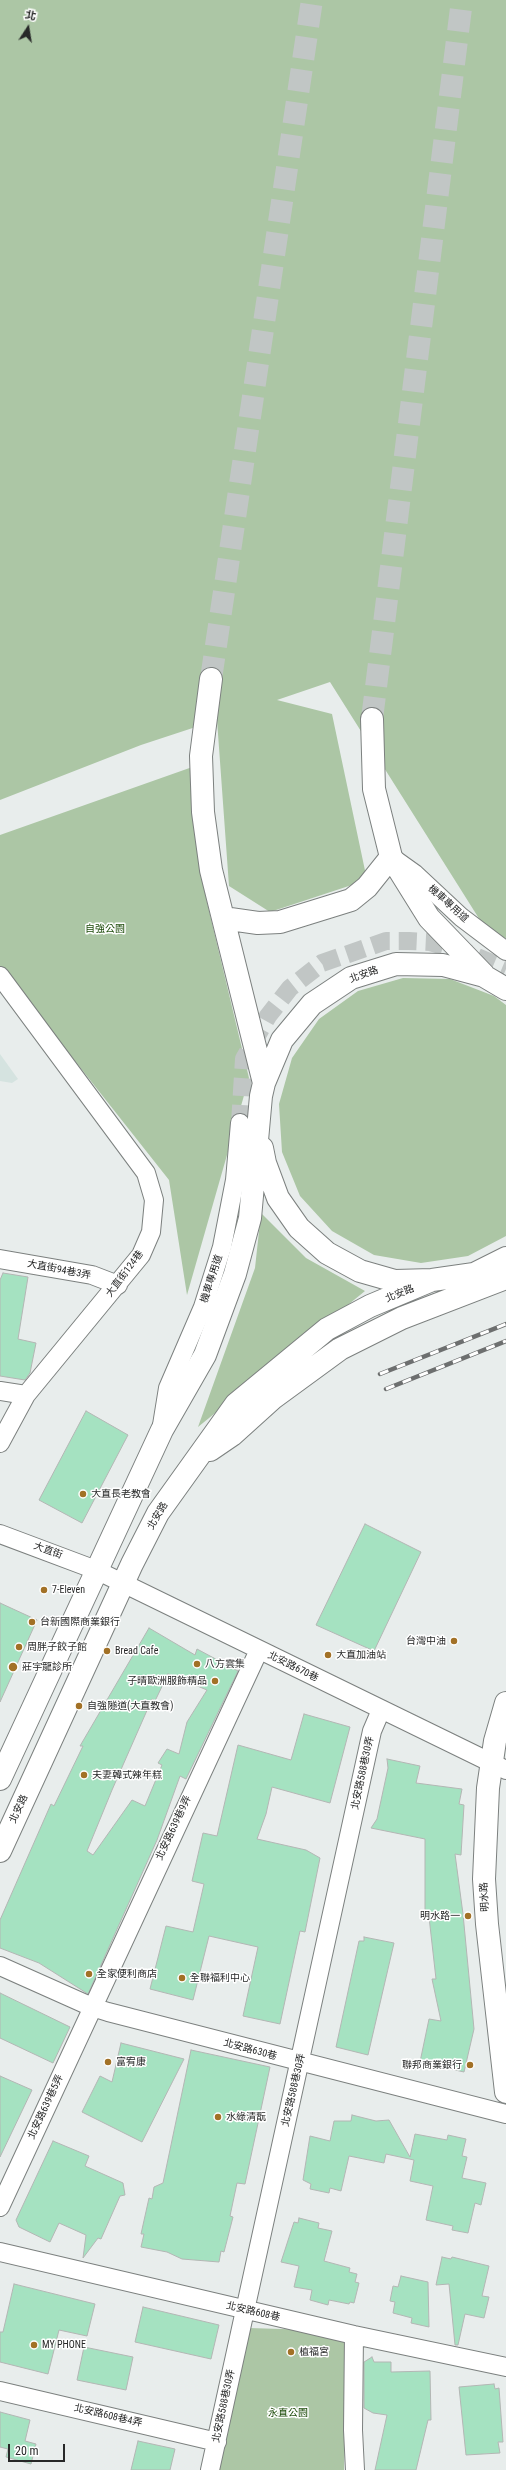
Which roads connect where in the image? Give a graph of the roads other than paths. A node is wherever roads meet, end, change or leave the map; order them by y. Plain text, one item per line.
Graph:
1 (211, 679) tunnel mouth
2 (372, 719) tunnel mouth
3 (391, 857) junction
4 (224, 918) junction
5 (506, 950) edge
6 (0, 976) edge
7 (484, 976) junction
8 (506, 989) edge
9 (264, 1083) junction
10 (250, 1125) junction
11 (506, 1258) edge
12 (0, 1259) edge
13 (506, 1278) edge
14 (432, 1280) junction
15 (118, 1285) junction
16 (0, 1391) edge
17 (26, 1395) junction
18 (0, 1443) edge
19 (193, 1463) junction
20 (0, 1534) edge
21 (96, 1570) junction
22 (123, 1584) junction
23 (259, 1650) junction
24 (506, 1703) edge
25 (381, 1710) junction
26 (499, 1767) edge
27 (0, 1779) edge
28 (0, 1851) edge
29 (0, 1966) edge
30 (92, 2007) junction
31 (300, 2063) junction
32 (506, 2092) edge
33 (506, 2114) edge
34 (0, 2207) edge
35 (0, 2252) edge
36 (246, 2310) junction
37 (354, 2335) junction
38 (506, 2367) edge
39 (0, 2391) edge
40 (216, 2442) junction
41 (210, 2470) edge
42 (355, 2470) edge

1 - 4 main road
2 - 3 main road
3 - 4 main road
3 - 5 street, 機車專用道
3 - 7 main road
4 - 9 main road
6 - 15 street, 大直街124巷
7 - 8 main road, 北安路
7 - 9 main road, 北安路
9 - 10 main road, 北安路
10 - 14 main road, 北安路
10 - 21 main road, 北安路
11 - 14 main road, 北安路
12 - 15 street, 大直街94巷3弄
13 - 19 main road
14 - 19 main road, 北安路
15 - 17 street, 大直街124巷
16 - 17 street
17 - 18 street, 大直街124巷
19 - 22 main road, 北安路
20 - 21 street, 大直街
21 - 22 street, 北安路670巷
21 - 27 main road, 北安路
22 - 23 street, 北安路670巷
22 - 28 main road, 北安路
23 - 25 street, 北安路670巷
23 - 30 street, 北安路639巷9弄
24 - 26 main road, 明水路
25 - 26 street, 北安路670巷
25 - 31 street, 北安路588巷30弄
26 - 32 main road, 明水路
29 - 30 street, 北安路630巷
30 - 31 street, 北安路630巷
30 - 34 street, 北安路639巷5弄
31 - 33 street, 北安路630巷
31 - 36 street, 北安路588巷30弄
35 - 36 street, 北安路608巷
36 - 37 street, 北安路608巷
36 - 40 street, 北安路588巷30弄
37 - 38 street, 北安路608巷
37 - 42 street
39 - 40 street, 北安路608巷4弄
40 - 41 street, 北安路588巷30弄

